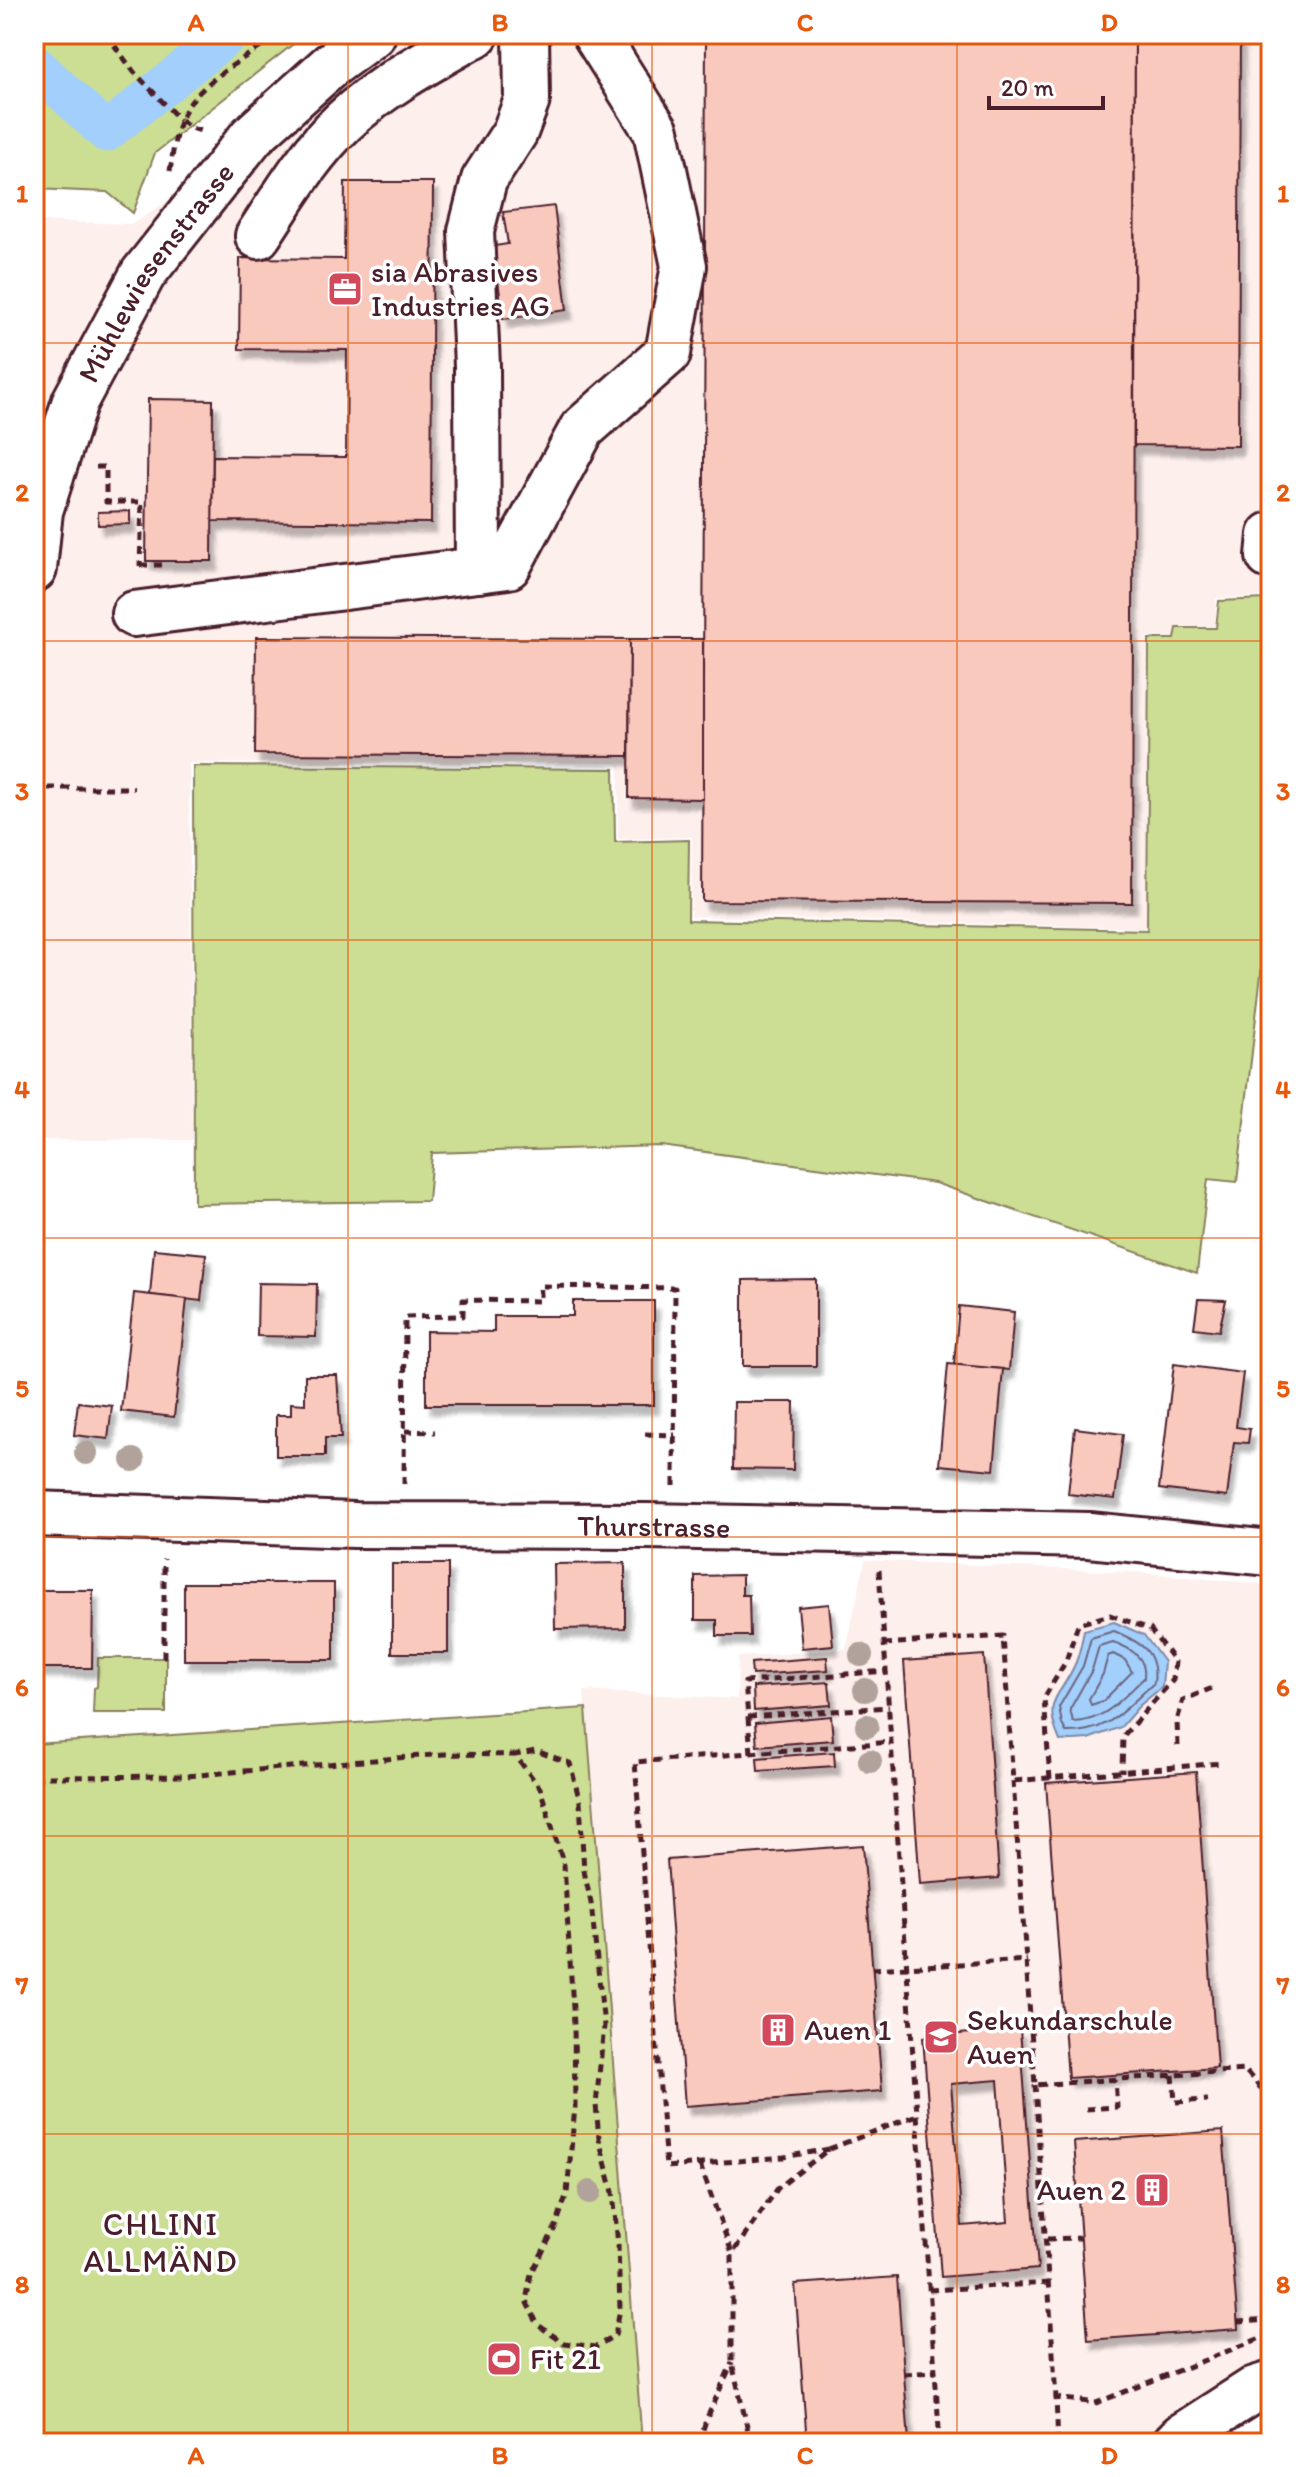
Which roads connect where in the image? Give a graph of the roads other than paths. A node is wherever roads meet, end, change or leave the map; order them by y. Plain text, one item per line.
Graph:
1 (373, 34) edge
2 (476, 34) edge
3 (526, 34) edge
4 (595, 34) edge
5 (258, 236) dead end
6 (37, 511) edge
7 (34, 569) edge
8 (478, 570) junction
9 (136, 614) road end
10 (34, 1514) edge
11 (1271, 1553) edge
12 (1271, 2384) edge
13 (1175, 2443) edge

1 - 6 street, Mühlewiesenstrasse
2 - 5 street
3 - 8 street
4 - 8 street
6 - 7 street, Mühlewiesenstrasse
8 - 9 street
10 - 11 street, Thurstrasse
12 - 13 street

